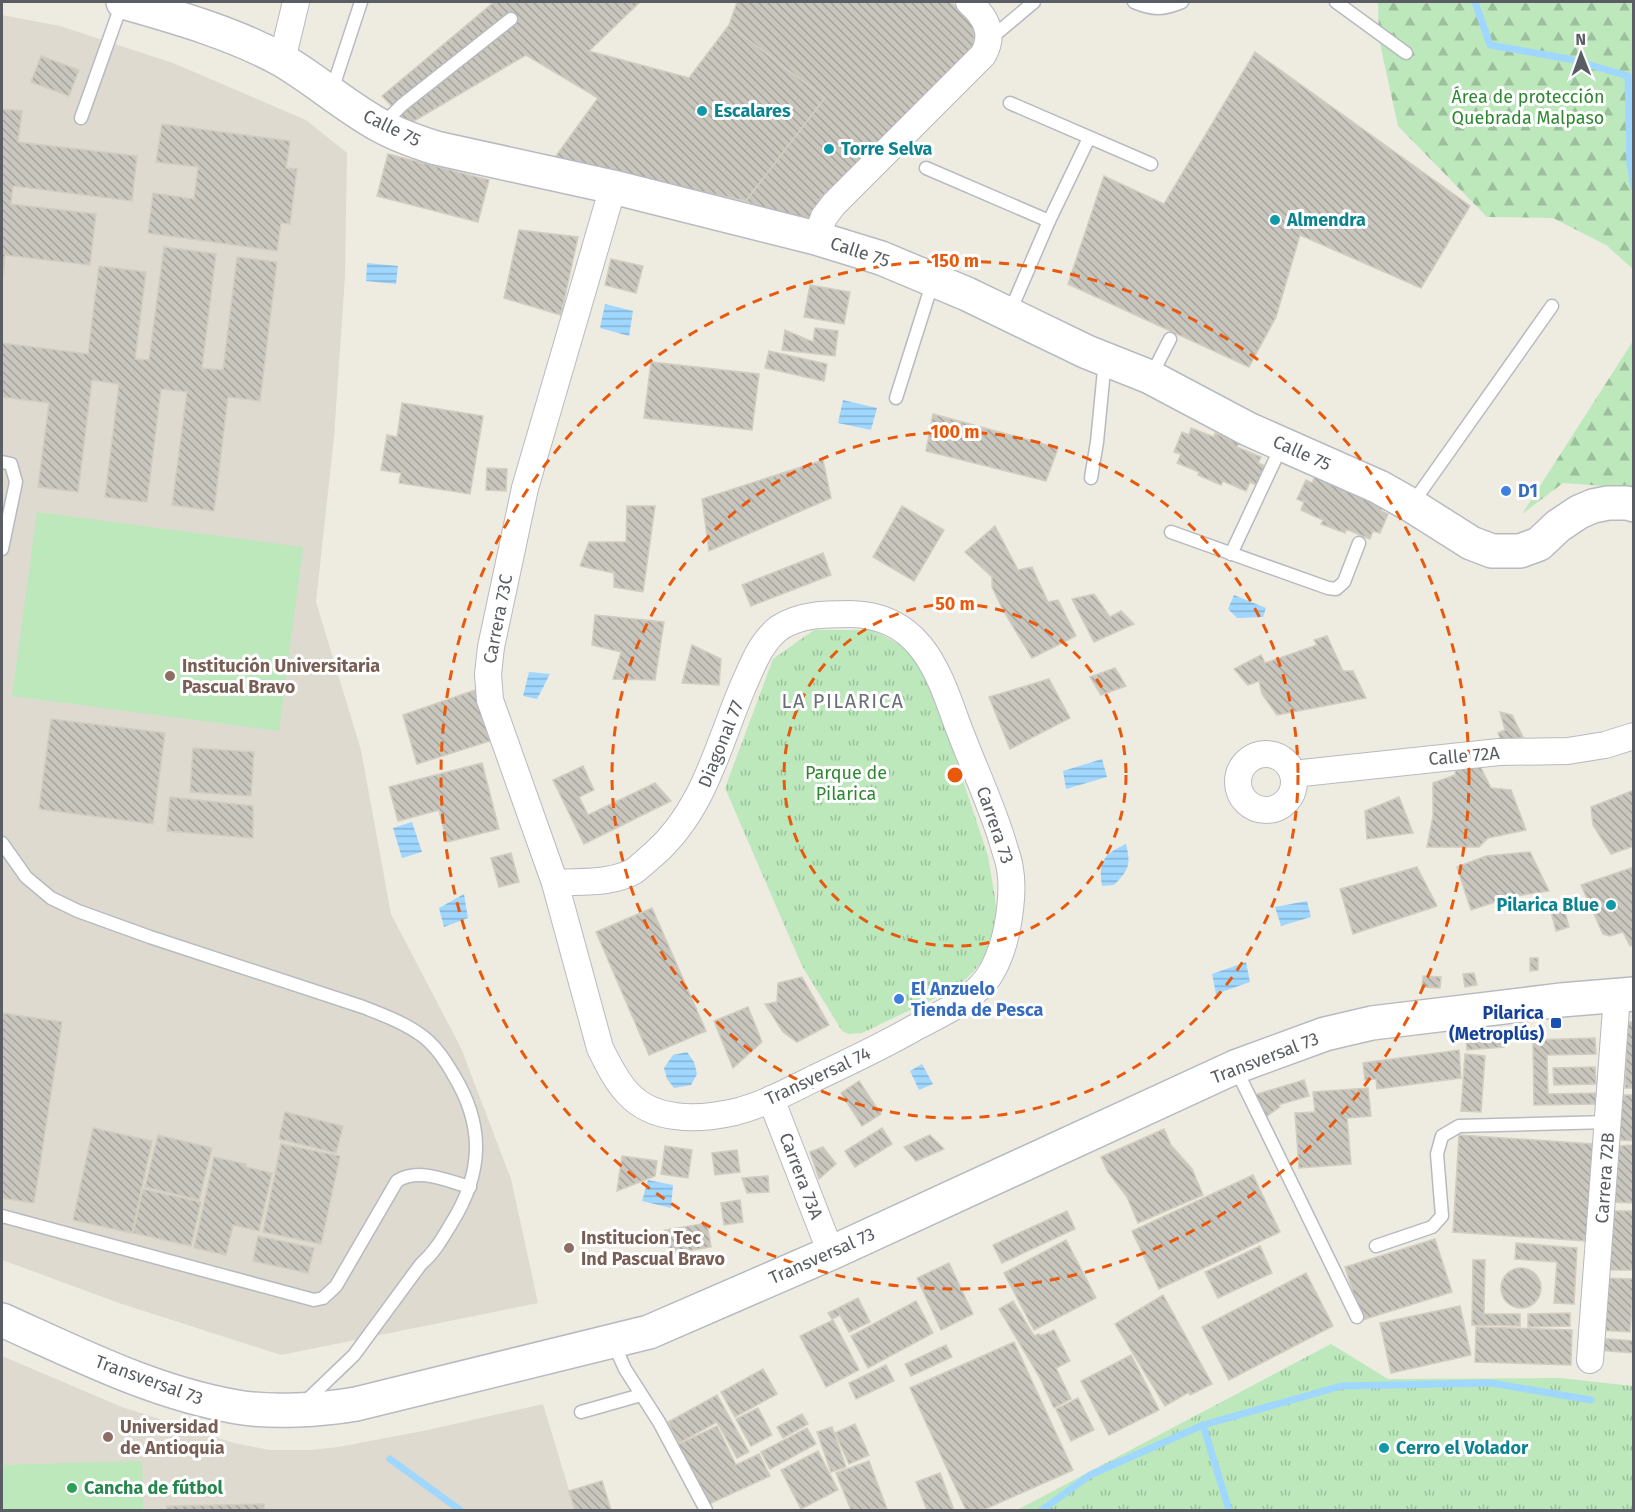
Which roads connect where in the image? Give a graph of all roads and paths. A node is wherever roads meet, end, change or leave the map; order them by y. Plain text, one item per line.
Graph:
1 (123, 2) edge
2 (296, 2) edge
3 (361, 2) edge
4 (969, 2) edge
5 (1034, 2) edge
6 (1134, 2) edge
7 (1182, 2) edge
8 (1336, 2) edge
9 (511, 19) dead end
10 (984, 51) junction
11 (1406, 53) dead end
12 (282, 60) junction
13 (331, 94) junction
14 (1010, 103) dead end
15 (81, 118) dead end
16 (381, 126) junction
17 (1089, 138) junction
18 (1151, 164) dead end
19 (926, 168) dead end
20 (613, 187) junction
21 (1049, 221) junction
22 (816, 238) junction
23 (934, 280) junction
24 (1552, 306) dead end
25 (1009, 315) junction
26 (1170, 339) dead end
27 (1105, 359) junction
28 (1150, 377) junction
29 (896, 398) dead end
30 (1282, 444) junction
31 (2, 462) edge
32 (1091, 478) dead end
33 (1411, 505) junction
34 (1634, 505) edge
35 (1170, 532) dead end
36 (2, 534) edge
37 (1359, 543) dead end
38 (2, 549) edge
39 (1231, 554) junction
40 (883, 618) joint
41 (1634, 736) edge
42 (1293, 774) dead end
43 (2, 843) edge
44 (555, 884) junction
45 (1625, 994) edge
46 (952, 1008) joint
47 (1235, 1067) junction
48 (771, 1100) junction
49 (676, 1117) joint
50 (1609, 1122) junction
51 (470, 1187) junction
52 (2, 1216) edge
53 (1376, 1246) dead end
54 (831, 1253) junction
55 (1357, 1317) dead end
56 (2, 1320) edge
57 (613, 1341) junction
58 (1590, 1360) dead end
59 (641, 1395) junction
60 (298, 1409) junction
61 (581, 1412) dead end
62 (706, 1510) edge

1 - 12 main road, Calle 75
1 - 15 lane
2 - 12 street
3 - 13 lane
4 - 10 street
5 - 10 lane
6 - 7 lane
8 - 11 lane
9 - 16 lane
10 - 22 street
12 - 13 main road, Calle 75
13 - 16 main road, Calle 75
14 - 17 lane
16 - 20 main road, Calle 75
17 - 18 lane
17 - 21 lane
19 - 21 lane
20 - 22 main road, Calle 75
20 - 44 street, Carrera 73C
21 - 25 lane
22 - 23 main road, Calle 75
23 - 25 main road, Calle 75
23 - 29 lane
24 - 33 lane
25 - 27 main road, Calle 75
26 - 28 lane
27 - 28 main road, Calle 75
27 - 32 lane
28 - 30 main road, Calle 75
30 - 33 main road, Calle 75
30 - 39 lane
31 - 36 lane
33 - 34 main road, Calle 75
35 - 39 lane
36 - 38 lane
37 - 39 lane
40 - 44 street, Diagonal 77
40 - 46 street, Carrera 73
41 - 42 street, Calle 72A
43 - 51 lane
44 - 49 street, Carrera 73C
45 - 47 main road, Transversal 73
45 - 50 street, Carrera 72B
46 - 48 street, Transversal 74
47 - 54 main road, Transversal 73
47 - 55 lane
48 - 49 street, Transversal 74
48 - 54 street, Carrera 73A
50 - 53 lane
50 - 58 street, Carrera 72B
51 - 52 lane
51 - 60 lane
54 - 57 main road, Transversal 73
56 - 60 main road, Transversal 73
57 - 59 lane
57 - 60 main road, Transversal 73
59 - 61 lane
59 - 62 lane

